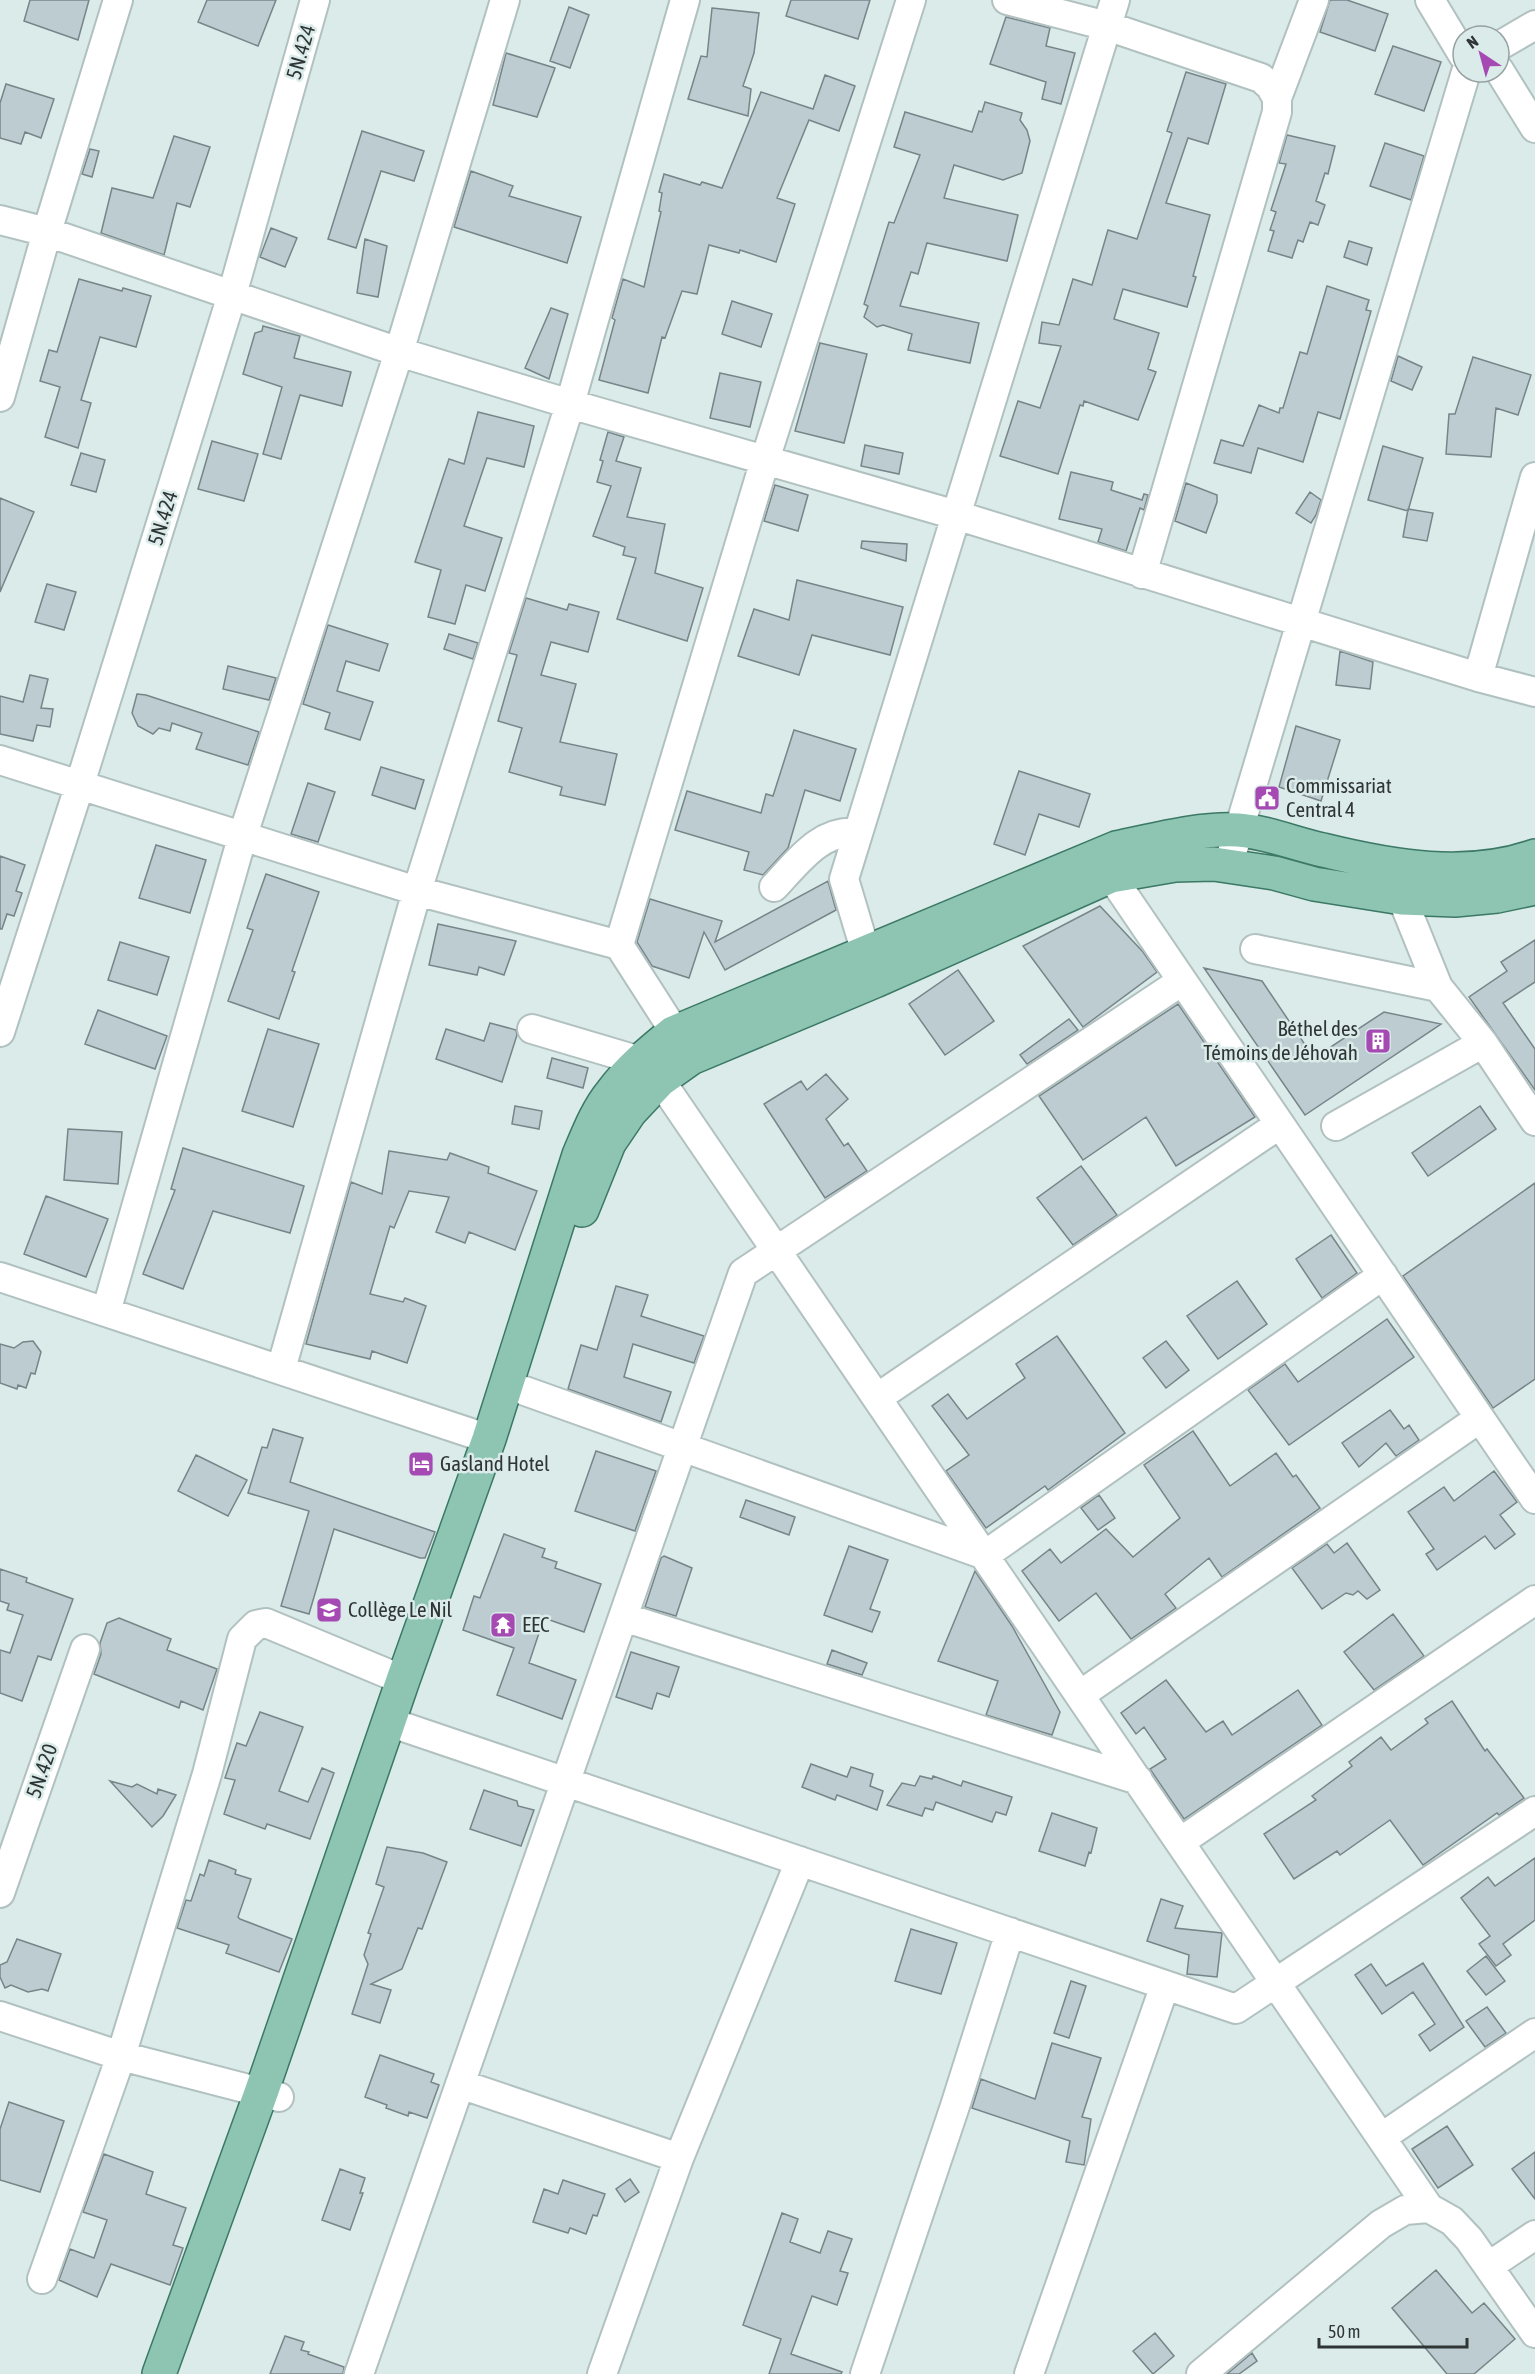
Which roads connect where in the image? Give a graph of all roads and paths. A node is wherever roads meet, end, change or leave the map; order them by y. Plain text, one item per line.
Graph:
1 (118, 0) edge
2 (315, 0) edge
3 (505, 0) edge
4 (686, 0) edge
5 (911, 0) edge
6 (1007, 0) edge
7 (1314, 0) edge
8 (1430, 0) edge
9 (1111, 13) edge
10 (1535, 25) edge
11 (1451, 35) edge
12 (1511, 39) edge
13 (1462, 84) edge
14 (1508, 84) edge
15 (1277, 98) junction
16 (1535, 128) edge
17 (0, 220) edge
18 (47, 232) junction
19 (232, 295) junction
20 (399, 351) junction
21 (0, 398) edge
22 (570, 404) junction
23 (765, 460) junction
24 (1535, 477) edge
25 (956, 515) junction
26 (1142, 574) junction
27 (1302, 622) junction
28 (1478, 677) junction
29 (1535, 692) edge
30 (0, 760) edge
31 (80, 784) junction
32 (1239, 830) junction
33 (858, 833) junction
34 (242, 838) junction
35 (1535, 856) edge
36 (1228, 867) junction
37 (1111, 876) junction
38 (774, 887) dead end
39 (1535, 888) edge
40 (417, 891) junction
41 (1402, 898) junction
42 (619, 945) junction
43 (1255, 949) dead end
44 (870, 967) junction
45 (1182, 981) junction
46 (1438, 987) junction
47 (532, 1029) dead end
48 (0, 1032) edge
49 (1483, 1043) junction
50 (682, 1045) junction
51 (650, 1070) junction
52 (1535, 1121) edge
53 (1280, 1124) junction
54 (1336, 1125) dead end
55 (777, 1251) junction
56 (1383, 1275) junction
57 (0, 1277) edge
58 (106, 1312) junction
59 (281, 1369) junction
60 (525, 1391) junction
61 (878, 1398) junction
62 (1480, 1418) junction
63 (489, 1439) junction
64 (683, 1446) junction
65 (1535, 1499) edge
66 (985, 1555) junction
67 (1535, 1600) edge
68 (623, 1617) junction
69 (85, 1649) dead end
70 (403, 1680) junction
71 (1080, 1695) junction
72 (399, 1726) junction
73 (1138, 1780) junction
74 (566, 1782) junction
75 (1535, 1811) edge
76 (1180, 1842) junction
77 (800, 1861) junction
78 (0, 1893) edge
79 (1010, 1932) junction
80 (1276, 1982) junction
81 (1165, 1985) junction
82 (0, 2016) edge
83 (1535, 2033) edge
84 (121, 2056) junction
85 (460, 2084) junction
86 (270, 2095) junction
87 (1382, 2137) junction
88 (679, 2158) junction
89 (1429, 2208) junction
90 (1531, 2244) edge
91 (1490, 2266) junction
92 (42, 2279) dead end
93 (1535, 2333) edge
94 (159, 2374) edge
95 (179, 2374) edge
96 (359, 2374) edge
97 (602, 2374) edge
98 (865, 2374) edge
99 (1029, 2374) edge
100 (1201, 2374) edge

1 - 18 street
2 - 19 street, 5N.424
3 - 20 street
4 - 22 street
5 - 23 street
6 - 9 street
7 - 15 street
8 - 11 street
9 - 15 street
9 - 25 street
10 - 12 street
13 - 27 street
14 - 16 street
15 - 26 street
17 - 18 street
18 - 19 street
18 - 21 street
19 - 20 street
19 - 31 street, 5N.424
20 - 22 street
20 - 34 street
22 - 23 street
22 - 40 street
23 - 25 street
23 - 42 street
24 - 28 street
25 - 26 street
25 - 33 street
26 - 27 street
27 - 28 street
27 - 32 street
28 - 29 street
30 - 31 street
31 - 34 street
31 - 48 street, 5N.424
32 - 35 main road
32 - 36 street
32 - 44 main road
33 - 38 street
33 - 44 street
34 - 40 street
34 - 58 street
36 - 37 main road
36 - 41 main road
37 - 44 main road
37 - 45 street
39 - 41 main road
40 - 42 street
40 - 59 street
41 - 46 street
42 - 50 street
43 - 46 street
44 - 50 main road
45 - 53 street
45 - 55 street
46 - 49 street
47 - 51 street
49 - 52 street
49 - 54 street
50 - 51 main road
51 - 55 street
51 - 60 main road
51 - 63 main road
53 - 56 street
53 - 61 street
55 - 61 street
55 - 64 street
56 - 62 street
56 - 66 street
57 - 58 street
58 - 59 street
59 - 63 street
60 - 64 street
60 - 72 main road
61 - 66 street
62 - 65 street
62 - 71 street
63 - 70 main road
64 - 66 street
64 - 68 street
66 - 71 street
67 - 76 street
68 - 73 street
68 - 74 street
69 - 78 street, 5N.420
70 - 72 main road
70 - 84 street
71 - 73 street
72 - 74 street
72 - 86 main road
73 - 76 street
74 - 77 street
74 - 85 street
75 - 80 street
76 - 80 street
77 - 79 street
77 - 88 street
79 - 81 street
79 - 98 street
80 - 81 street
80 - 87 street
81 - 99 street
82 - 84 street
83 - 87 street
84 - 86 street
84 - 92 street
85 - 88 street
85 - 96 street
86 - 94 main road
86 - 95 main road
87 - 89 street
88 - 97 street
89 - 91 street
89 - 100 street
90 - 91 street
91 - 93 street

